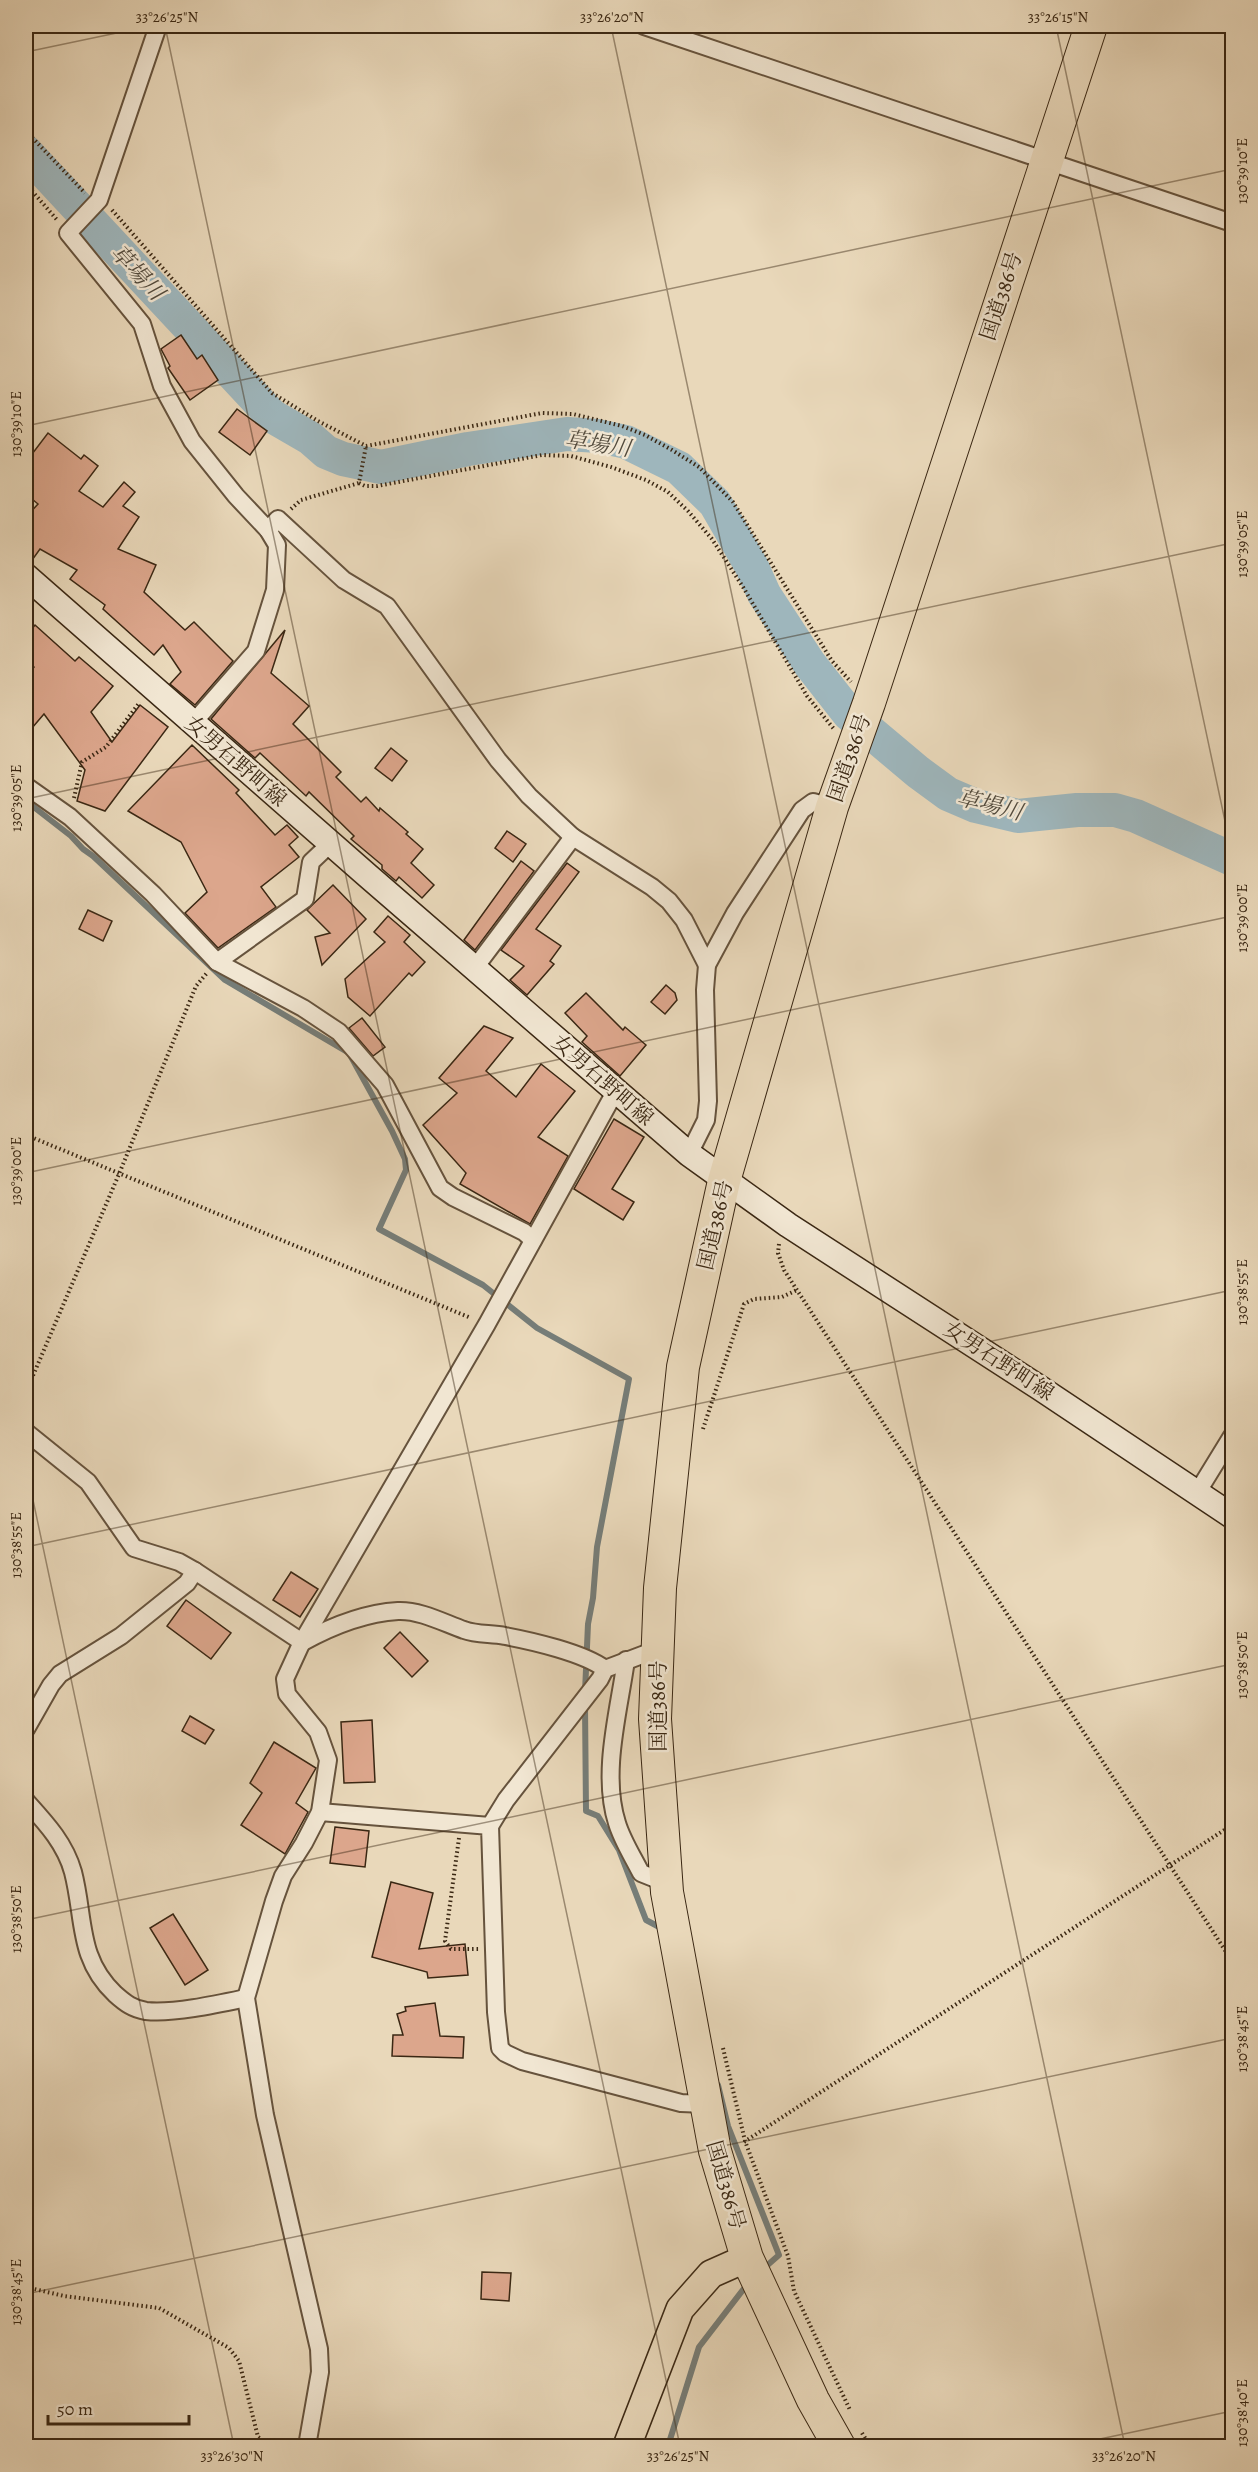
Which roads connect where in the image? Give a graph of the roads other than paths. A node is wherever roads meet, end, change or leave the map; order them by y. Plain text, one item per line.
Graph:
1 (158, 26) edge
2 (644, 26) edge
3 (1091, 26) edge
4 (1046, 160) junction
5 (1233, 224) edge
6 (273, 524) junction
7 (26, 576) edge
8 (193, 723) junction
9 (26, 786) edge
10 (832, 807) junction
11 (573, 837) junction
12 (330, 843) junction
13 (218, 962) junction
14 (707, 965) junction
15 (474, 969) junction
16 (615, 1092) junction
17 (689, 1154) junction
18 (724, 1181) junction
19 (533, 1240) junction
20 (26, 1432) edge
21 (1233, 1436) edge
22 (1197, 1493) junction
23 (1233, 1516) edge
24 (195, 1571) junction
25 (302, 1642) junction
26 (658, 1649) junction
27 (626, 1660) junction
28 (605, 1669) junction
29 (26, 1729) edge
30 (26, 1801) edge
31 (320, 1812) junction
32 (490, 1826) junction
33 (666, 1883) junction
34 (246, 1998) junction
35 (705, 2104) junction
36 (747, 2258) junction
37 (849, 2438) edge
38 (307, 2446) edge
39 (627, 2446) edge

1 - 6 street
2 - 4 street
3 - 4 highway, 国道386号
4 - 5 street
4 - 10 highway, 国道386号
6 - 8 street
6 - 11 street
7 - 8 main road, 女男石野町線
8 - 12 main road, 女男石野町線
9 - 13 street
10 - 14 street
10 - 18 highway, 国道386号
11 - 14 street
11 - 15 street
12 - 13 street
12 - 15 main road, 女男石野町線
13 - 19 street
14 - 17 street
15 - 16 main road, 女男石野町線
16 - 17 main road, 女男石野町線
16 - 19 street
17 - 18 main road, 女男石野町線
18 - 22 main road, 女男石野町線
18 - 26 highway, 国道386号
19 - 25 street
20 - 24 street
21 - 22 street
22 - 23 main road, 女男石野町線
24 - 25 street
24 - 29 street
25 - 28 street
25 - 31 street
26 - 27 street
26 - 33 highway, 国道386号
27 - 28 street
27 - 33 street
28 - 32 street
30 - 34 street
31 - 32 street
31 - 34 street
32 - 35 street
33 - 35 highway, 国道386号
34 - 38 street
35 - 36 highway, 国道386号
36 - 37 highway, 国道386号
36 - 39 main road

